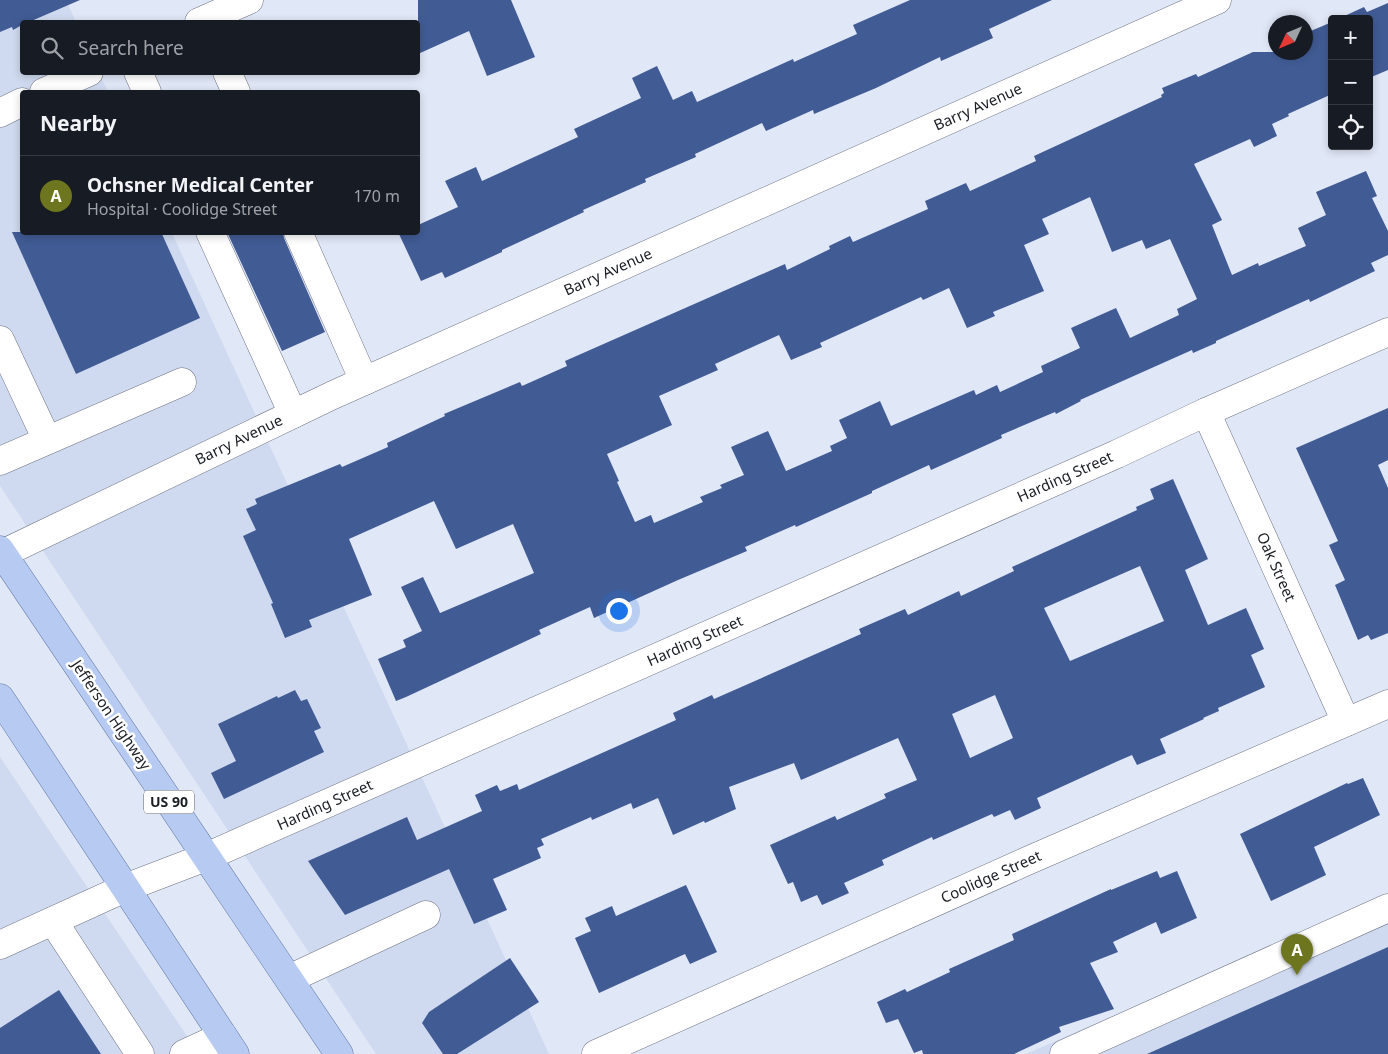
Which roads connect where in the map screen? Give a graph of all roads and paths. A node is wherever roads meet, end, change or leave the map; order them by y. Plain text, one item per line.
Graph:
1 (249, 0) edge
2 (1218, 0) edge
3 (206, 20) edge
4 (82, 75) edge
5 (139, 75) edge
6 (228, 75) edge
7 (48, 90) edge
8 (146, 90) edge
9 (235, 90) edge
10 (20, 103) edge
11 (0, 113) edge
12 (211, 235) edge
13 (299, 235) edge
14 (1388, 332) edge
15 (0, 340) edge
16 (364, 381) junction
17 (182, 382) dead end
18 (1206, 412) junction
19 (292, 414) junction
20 (47, 440) junction
21 (0, 460) edge
22 (1, 554) edge
23 (0, 698) edge
24 (1388, 704) edge
25 (1346, 722) junction
26 (206, 857) junction
27 (125, 888) junction
28 (1388, 908) edge
29 (426, 915) dead end
30 (53, 921) junction
31 (0, 945) edge
32 (289, 979) junction
33 (229, 1045) edge
34 (1071, 1052) edge
35 (140, 1054) edge
36 (184, 1054) edge
37 (339, 1054) edge
38 (596, 1054) edge

1 - 3 street
2 - 16 street, Barry Avenue
4 - 7 street
5 - 8 street
6 - 9 street
10 - 11 street
12 - 19 street
13 - 16 street
14 - 18 street, Harding Street
15 - 20 street
16 - 19 street, Barry Avenue
17 - 20 street
18 - 25 street, Oak Street
18 - 26 street, Harding Street
19 - 22 street, Barry Avenue
20 - 21 street
22 - 26 main road, Jefferson Highway / US 90
23 - 27 main road
24 - 25 street, Coolidge Street
25 - 38 street, Coolidge Street
26 - 27 street, Harding Street
26 - 32 main road, Jefferson Highway / US 90
27 - 30 street, Harding Street
27 - 33 main road
28 - 34 street
29 - 32 street
30 - 31 street, Harding Street
30 - 35 street
32 - 37 main road, Jefferson Highway / US 90
33 - 36 street

